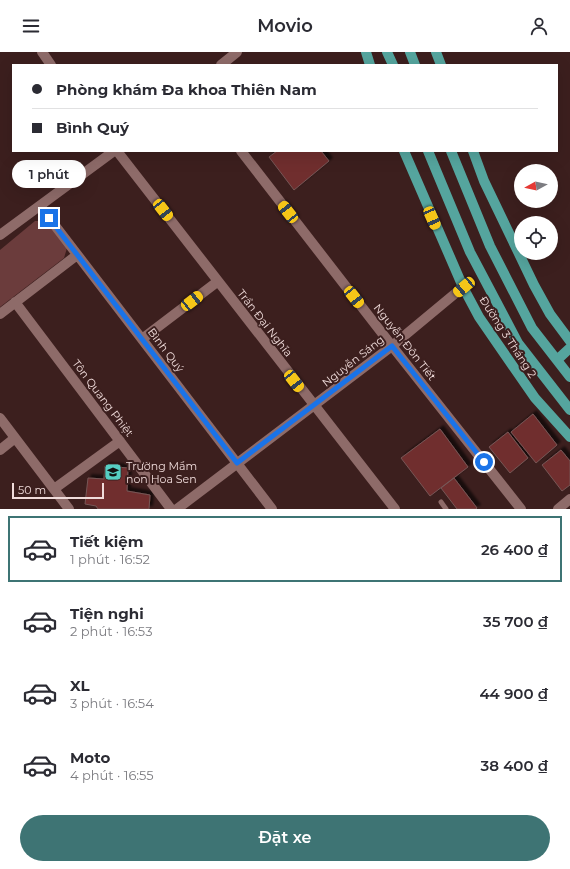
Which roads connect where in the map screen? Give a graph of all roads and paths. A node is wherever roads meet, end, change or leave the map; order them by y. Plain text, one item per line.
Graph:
1 (42, 52) edge
2 (237, 52) edge
3 (366, 52) edge
4 (387, 52) edge
5 (410, 52) edge
6 (436, 52) edge
7 (50, 64) edge
8 (222, 64) edge
9 (370, 64) edge
10 (393, 64) edge
11 (415, 64) edge
12 (441, 64) edge
13 (114, 152) edge
14 (116, 152) edge
15 (242, 152) edge
16 (404, 152) edge
17 (428, 152) edge
18 (450, 152) edge
19 (473, 152) edge
20 (40, 206) junction
21 (0, 235) edge
22 (77, 255) junction
23 (218, 282) junction
24 (464, 287) junction
25 (15, 302) junction
26 (0, 314) edge
27 (142, 339) junction
28 (570, 341) edge
29 (392, 346) junction
30 (570, 348) edge
31 (557, 360) junction
32 (570, 377) edge
33 (314, 406) junction
34 (570, 410) edge
35 (0, 418) edge
36 (570, 437) edge
37 (15, 438) junction
38 (120, 441) junction
39 (0, 450) edge
40 (237, 463) junction
41 (54, 489) junction
42 (570, 499) edge
43 (441, 502) dead end
44 (70, 509) edge
45 (171, 509) edge
46 (177, 509) edge
47 (272, 509) edge
48 (395, 509) edge
49 (446, 509) edge
50 (521, 509) edge
51 (558, 509) edge

1 - 7 street
2 - 8 street
3 - 9 main road
4 - 10 main road
5 - 11 main road
6 - 12 main road
13 - 20 street
14 - 23 street, Trần Đại Nghĩa
15 - 29 street, Nguyễn Đôn Tiết
16 - 24 main road, Đường 3 Tháng 2
17 - 34 main road, Đường 3 Tháng 2
18 - 31 main road
19 - 28 main road
20 - 21 street
20 - 22 street, Bình Quý
22 - 25 street
22 - 27 street, Bình Quý
23 - 27 street
23 - 33 street, Trần Đại Nghĩa
24 - 29 street, Nguyễn Sáng
24 - 36 main road, Đường 3 Tháng 2
25 - 26 street
25 - 38 street, Tôn Quang Phiệt
27 - 40 street, Bình Quý
29 - 33 street, Nguyễn Sáng
29 - 50 street, Nguyễn Đôn Tiết
30 - 31 main road
31 - 32 main road
33 - 40 street, Nguyễn Sáng
33 - 48 street, Trần Đại Nghĩa
35 - 37 street
37 - 39 street
37 - 41 street
38 - 41 street
38 - 45 street, Tôn Quang Phiệt
40 - 46 street, Nguyễn Sáng
40 - 47 street, Bình Quý
41 - 44 street
42 - 51 street
43 - 49 lane

